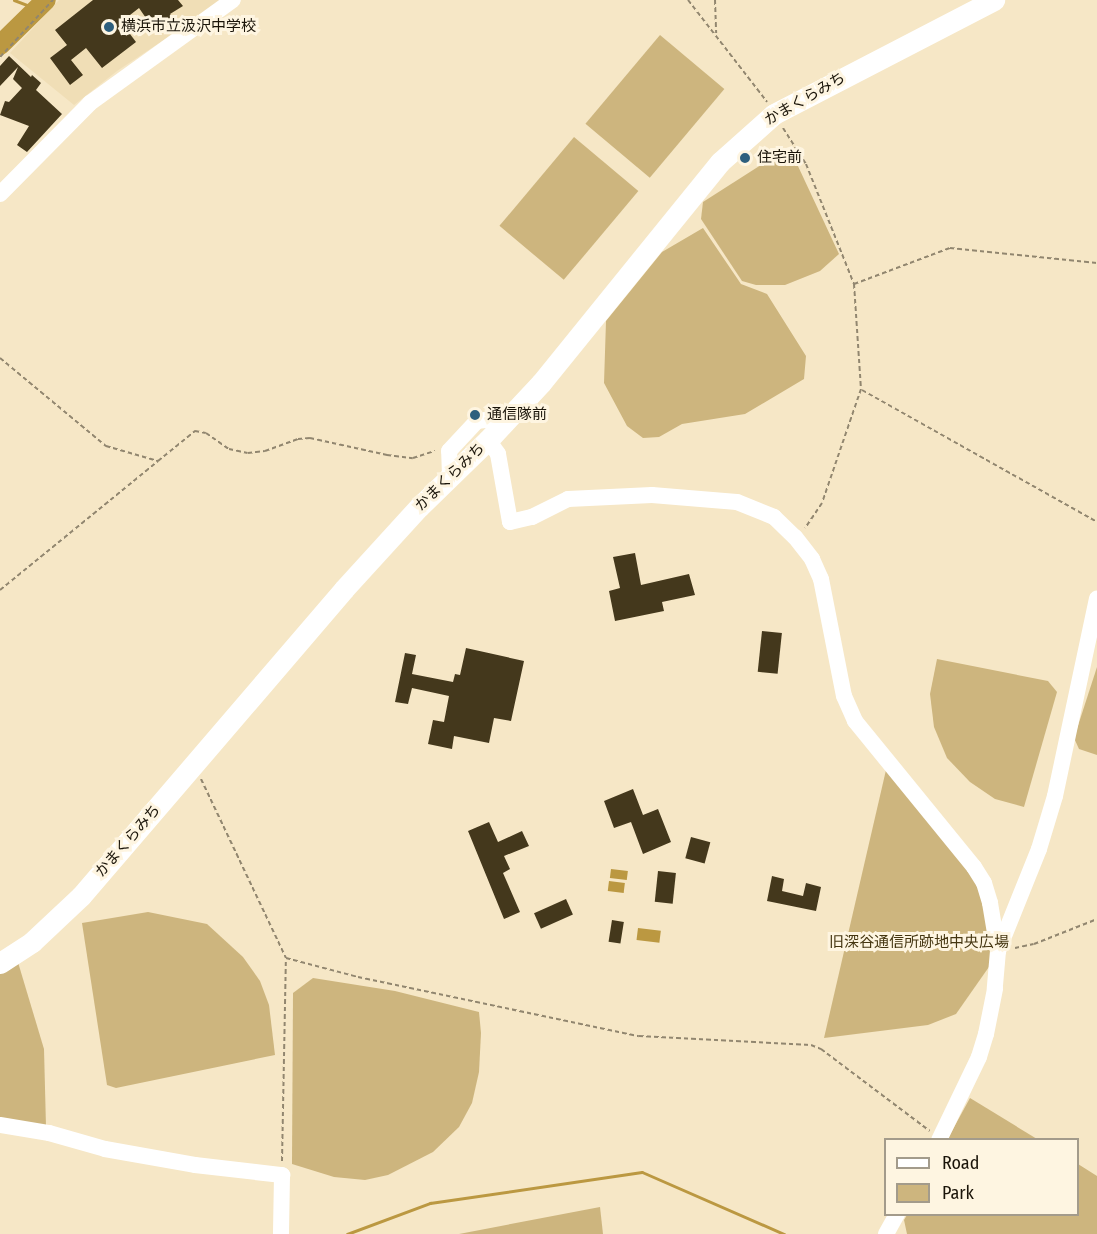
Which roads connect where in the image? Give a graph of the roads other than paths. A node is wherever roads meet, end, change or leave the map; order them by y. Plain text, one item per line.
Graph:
1 (233, 0) edge
2 (994, 0) edge
3 (0, 194) edge
4 (509, 417) junction
5 (488, 440) junction
6 (450, 476) junction
7 (1097, 598) edge
8 (1015, 914) junction
9 (992, 916) junction
10 (998, 951) junction
11 (0, 963) edge
12 (0, 1125) edge
13 (939, 1138) edge
14 (896, 1216) edge
15 (281, 1234) edge
16 (886, 1234) edge

1 - 3 street
2 - 4 main road, かまくらみち
4 - 5 main road, かまくらみち
4 - 6 street
5 - 6 main road, かまくらみち
5 - 9 street
6 - 11 main road, かまくらみち
7 - 8 street
8 - 9 street
8 - 10 street
9 - 10 street
10 - 13 street
12 - 15 street
14 - 16 street

